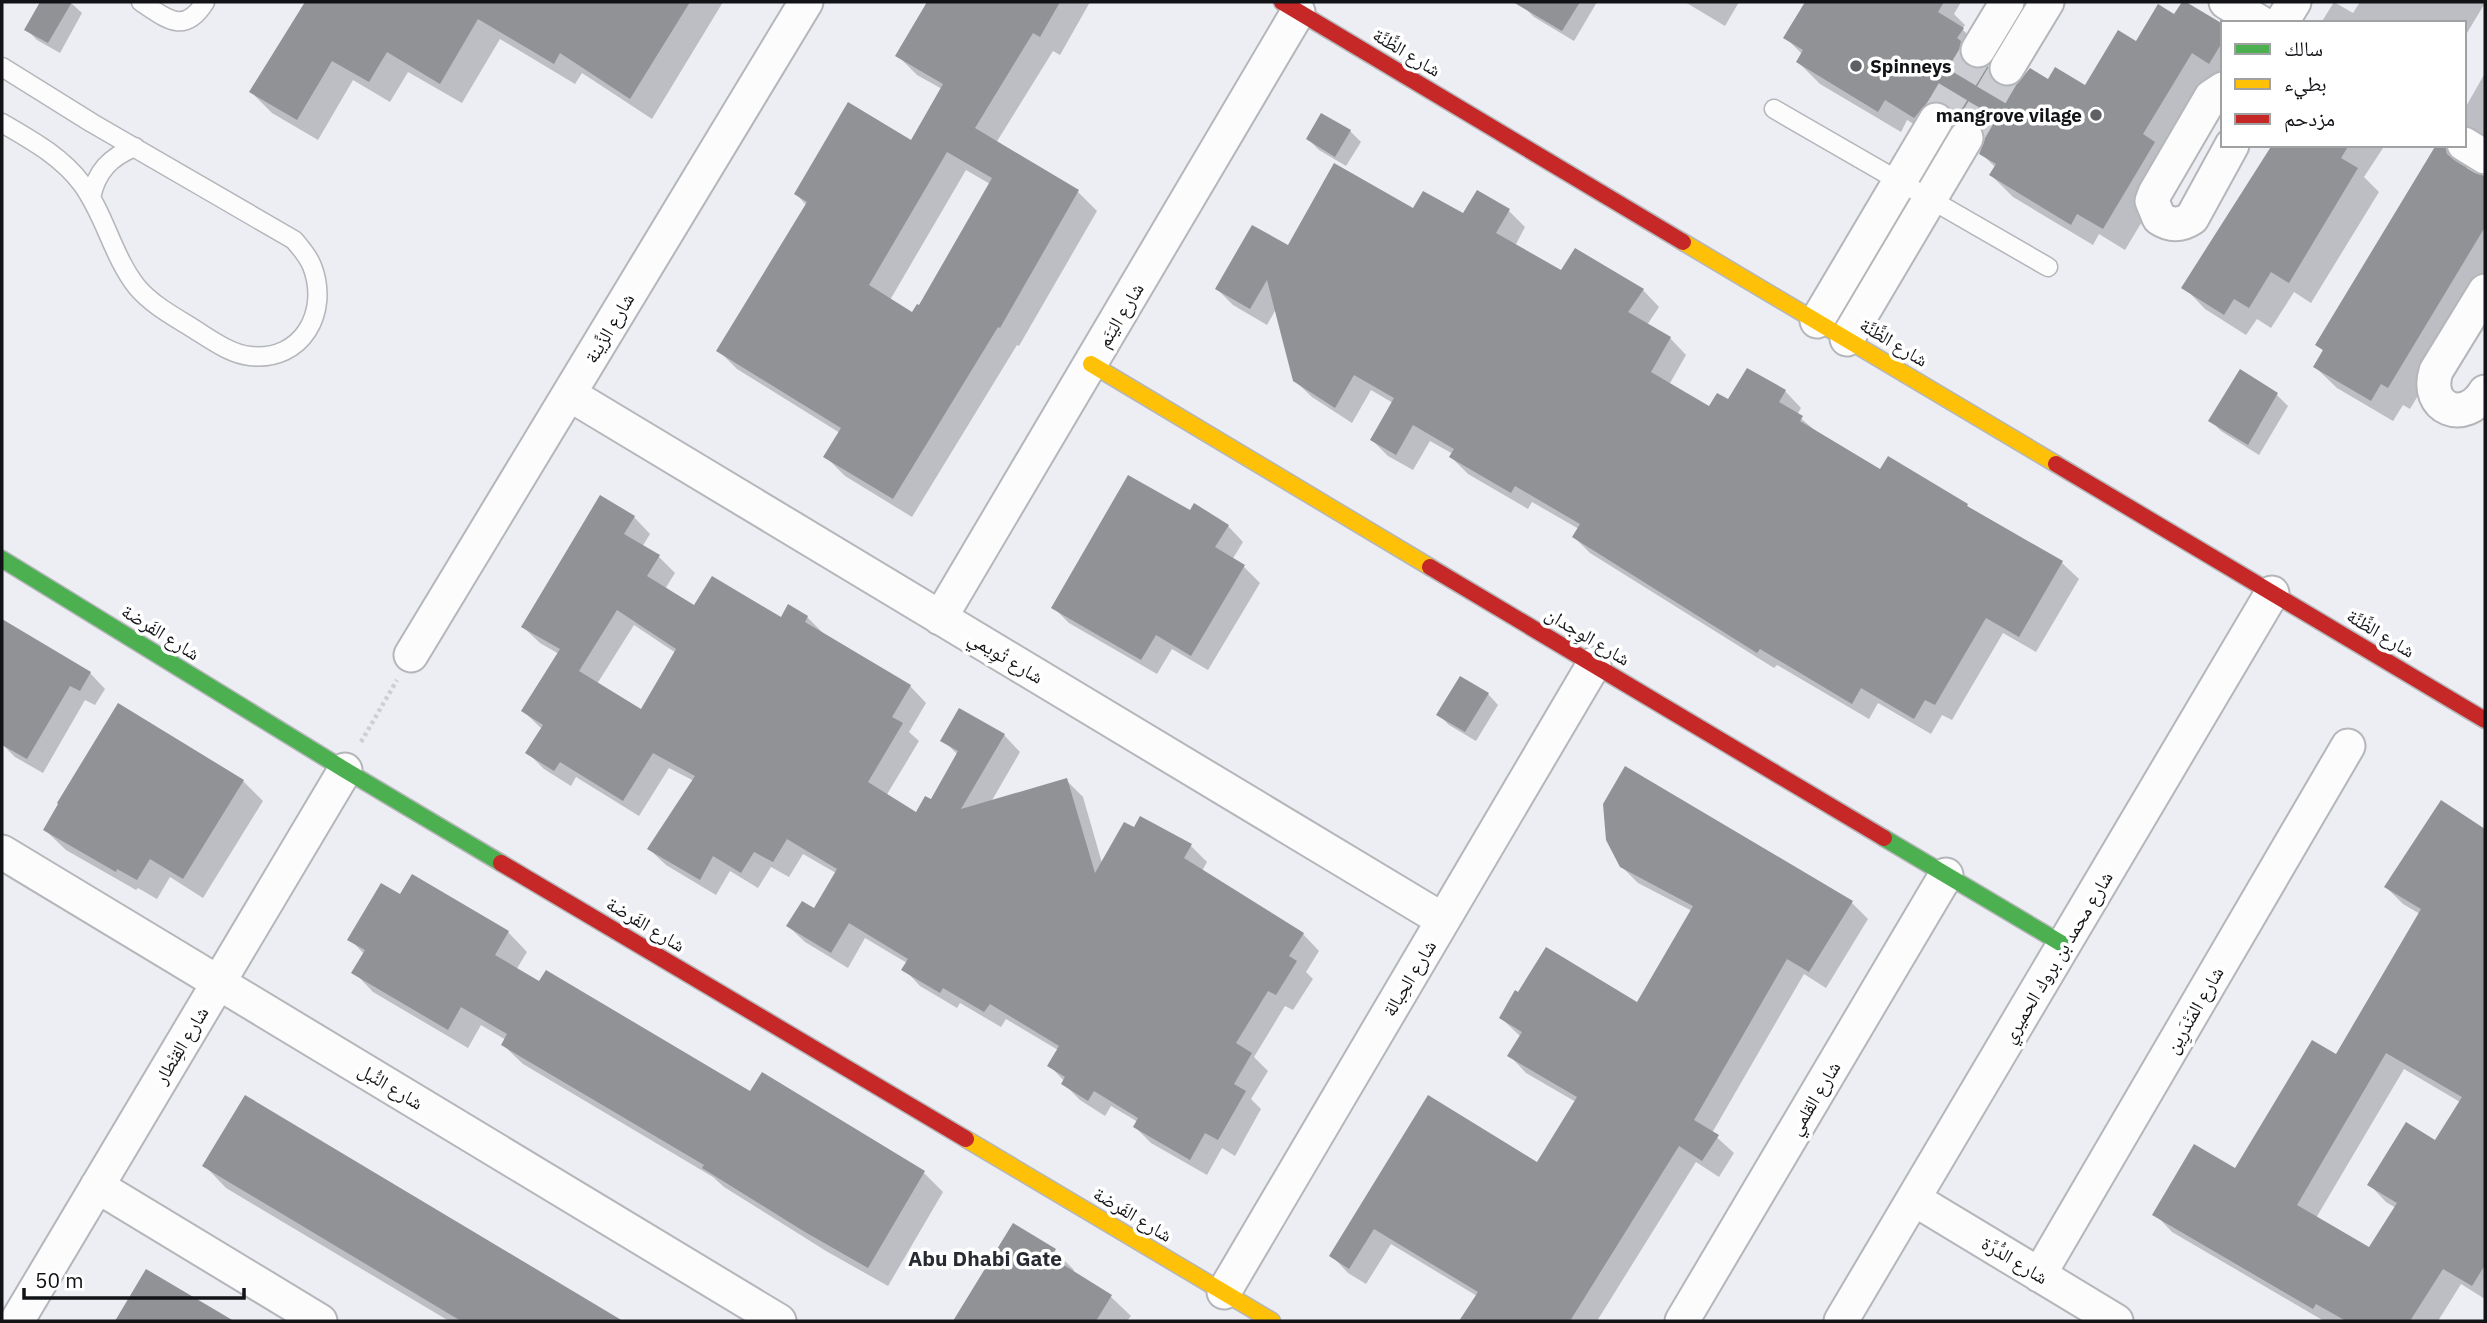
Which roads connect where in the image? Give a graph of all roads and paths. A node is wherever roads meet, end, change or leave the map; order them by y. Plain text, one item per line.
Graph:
1 (141, 2) edge
2 (205, 2) edge
3 (806, 2) edge
4 (2007, 2) edge
5 (2047, 2) edge
6 (2226, 2) edge
7 (2294, 2) edge
8 (1290, 7) edge
9 (2258, 21) edge
10 (2282, 21) edge
11 (1978, 50) tunnel mouth
12 (2, 67) edge
13 (2007, 68) tunnel mouth
14 (2221, 90) edge
15 (1774, 109) dead end
16 (1936, 120) tunnel mouth
17 (2, 123) edge
18 (1966, 138) tunnel mouth
19 (2466, 145) edge
20 (135, 147) junction
21 (2231, 147) edge
22 (2485, 157) edge
23 (1900, 182) junction
24 (91, 198) junction
25 (1930, 199) junction
26 (2048, 267) dead end
27 (2485, 291) edge
28 (1817, 321) junction
29 (1847, 338) junction
30 (1091, 364) junction
31 (2485, 392) edge
32 (569, 394) junction
33 (2, 559) edge
34 (2272, 593) junction
35 (940, 618) junction
36 (411, 655) joint
37 (1594, 664) junction
38 (2485, 720) edge
39 (2348, 746) dead end
40 (345, 769) junction
41 (2, 852) edge
42 (1946, 875) junction
43 (1443, 920) junction
44 (2064, 945) junction
45 (219, 981) junction
46 (97, 1186) junction
47 (1914, 1199) junction
48 (2039, 1275) junction
49 (1224, 1292) junction
50 (312, 1319) edge
51 (17, 1321) edge
52 (779, 1321) edge
53 (1272, 1321) edge
54 (1682, 1321) edge
55 (1841, 1321) edge
56 (2116, 1321) edge

1 - 2 lane
3 - 32 street, شارع الزِّينة
4 - 11 street
5 - 13 street
6 - 9 street
7 - 10 street
8 - 28 street, شارع الظَّنَّة
8 - 30 street, شارع اليَنَم
12 - 20 lane
14 - 21 street
15 - 23 lane
16 - 23 street
17 - 24 lane
18 - 25 street
19 - 22 street
20 - 24 lane
20 - 24 lane
23 - 25 lane
23 - 28 street
25 - 26 lane
25 - 29 street
27 - 31 street
28 - 29 street, شارع الظَّنَّة
29 - 34 street, شارع الظَّنَّة
30 - 35 street, شارع اليَنَم
30 - 37 street, شارع الوِجدان
32 - 35 street, شارع تُوِيمي
32 - 36 street, شارع الزِّينة
33 - 40 street, شارع الفَرضة
34 - 38 street, شارع الظَّنَّة
34 - 44 street, شارع محمد بن بروك الحميري
35 - 43 street, شارع تُوِيمي
36 - 40 path
37 - 42 street, شارع الوِجدان
37 - 43 street, شارع الحِبالة
39 - 48 street, شارع المَنْدَرِين
40 - 45 street, شارع القِنْطار
40 - 49 street, شارع الفَرضة
41 - 45 street, شارع النُّبل
42 - 44 street, شارع الوِجدان
42 - 54 street, شارع القلمي
43 - 49 street, شارع الحِبالة
44 - 47 street, شارع محمد بن بروك الحميري
45 - 46 street, شارع القِنْطار
45 - 52 street, شارع النُّبل
46 - 50 street
46 - 51 street, شارع القِنْطار
47 - 48 street, شارع الدُّرَّة
47 - 55 street, شارع محمد بن بروك الحميري
48 - 56 street, شارع الدُّرَّة
49 - 53 street, شارع الفَرضة

